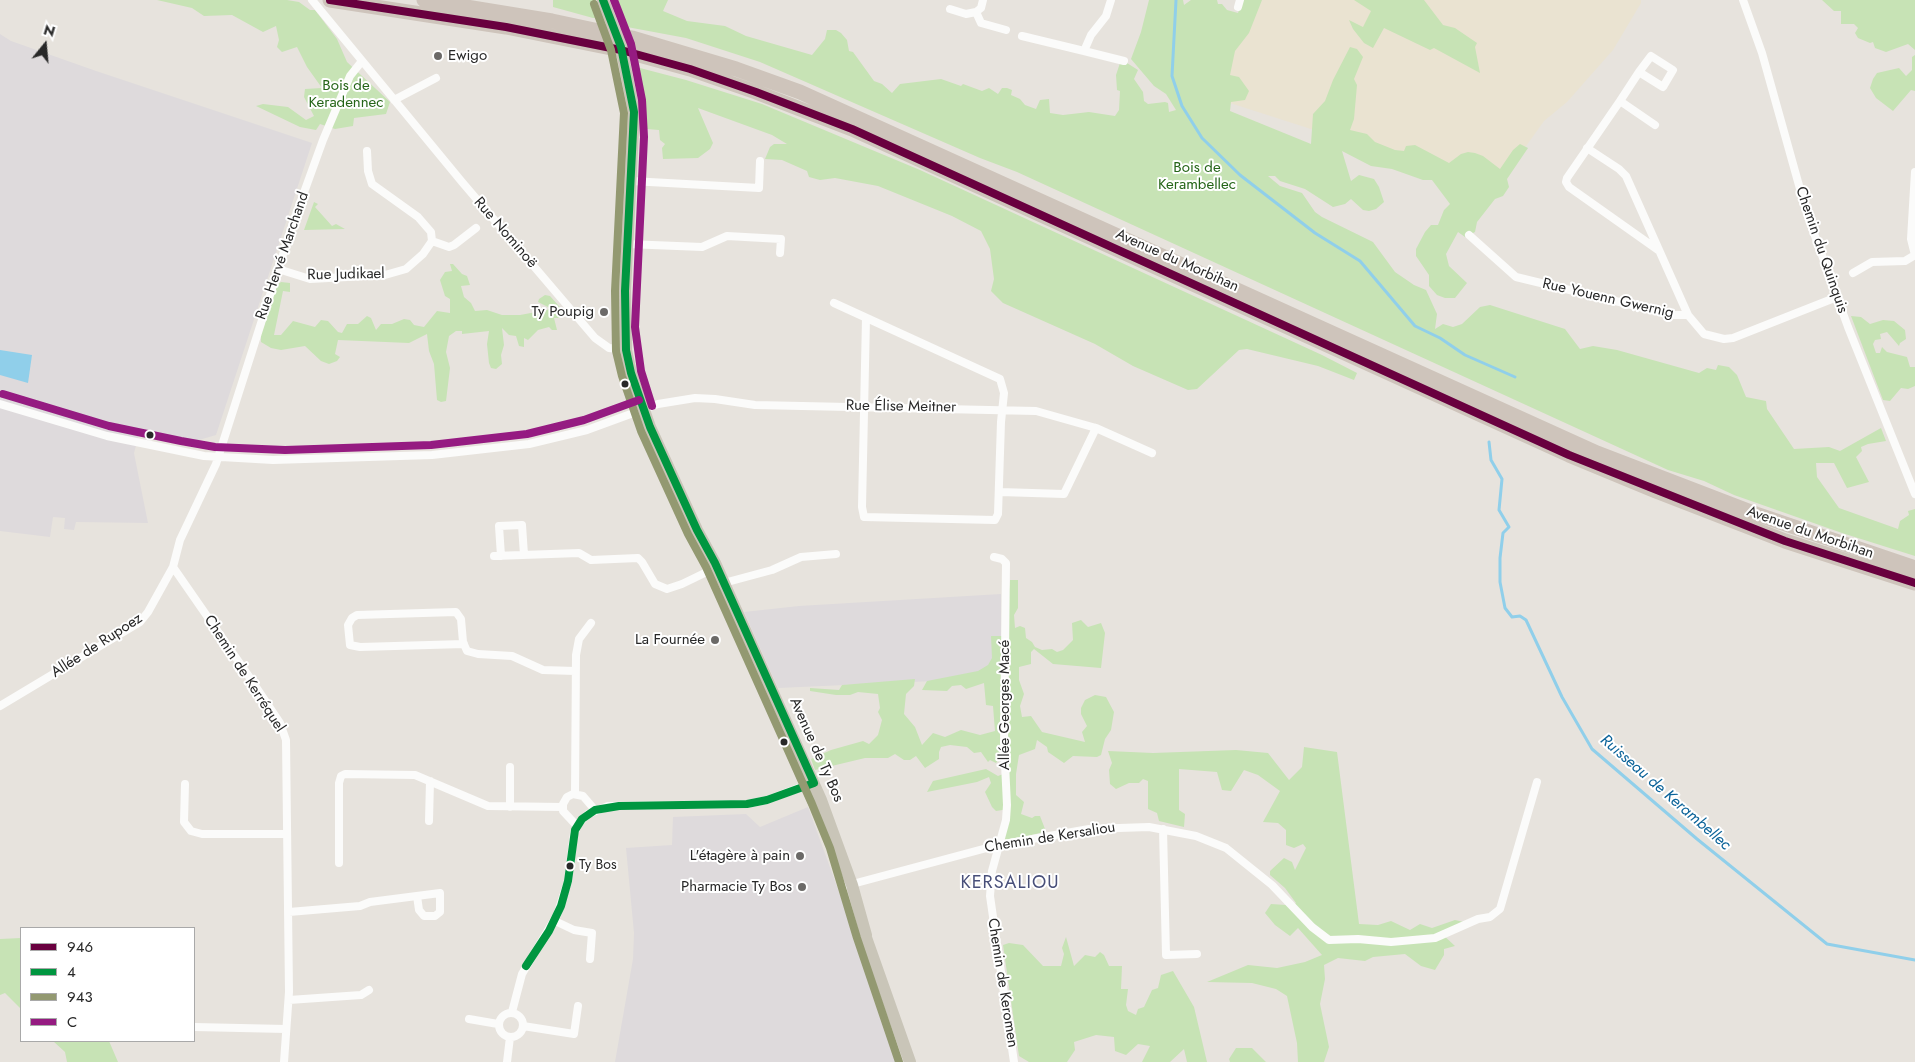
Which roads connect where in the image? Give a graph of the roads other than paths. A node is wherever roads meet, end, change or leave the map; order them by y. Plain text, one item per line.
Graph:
1 (312, 0) edge
2 (330, 0) edge
3 (424, 0) edge
4 (603, 0) edge
5 (983, 0) edge
6 (1111, 0) edge
7 (1743, 0) edge
8 (950, 10) dead end
9 (976, 12) junction
10 (1006, 30) dead end
11 (1022, 36) dead end
12 (1084, 51) junction
13 (362, 61) junction
14 (1124, 61) dead end
15 (1640, 72) junction
16 (436, 78) dead end
17 (394, 100) junction
18 (1620, 101) junction
19 (1654, 125) dead end
20 (1587, 148) junction
21 (367, 151) dead end
22 (760, 161) dead end
23 (1915, 172) edge
24 (631, 181) junction
25 (476, 228) dead end
26 (1469, 235) dead end
27 (432, 241) junction
28 (627, 244) junction
29 (1658, 250) junction
30 (780, 253) dead end
31 (1915, 255) edge
32 (278, 269) junction
33 (1853, 273) dead end
34 (1837, 297) junction
35 (834, 303) dead end
36 (1688, 315) junction
37 (866, 318) junction
38 (626, 350) junction
39 (0, 404) edge
40 (863, 407) junction
41 (643, 409) junction
42 (1002, 409) junction
43 (1096, 428) junction
44 (1152, 453) dead end
45 (218, 457) junction
46 (1000, 492) junction
47 (1915, 494) edge
48 (524, 554) junction
49 (836, 554) dead end
50 (994, 557) dead end
51 (173, 567) junction
52 (714, 568) junction
53 (1915, 568) edge
54 (1915, 583) edge
55 (721, 584) junction
56 (591, 623) dead end
57 (464, 644) junction
58 (575, 671) junction
59 (0, 706) edge
60 (510, 768) dead end
61 (430, 781) junction
62 (1538, 782) dead end
63 (185, 784) dead end
64 (810, 784) junction
65 (576, 794) junction
66 (510, 807) junction
67 (562, 807) junction
68 (595, 810) junction
69 (430, 821) dead end
70 (577, 826) junction
71 (1163, 829) junction
72 (287, 834) junction
73 (998, 845) junction
74 (339, 862) dead end
75 (849, 885) junction
76 (417, 896) dead end
77 (289, 912) junction
78 (555, 921) junction
79 (1196, 954) dead end
80 (590, 959) dead end
81 (369, 990) dead end
82 (289, 1000) junction
83 (578, 1006) dead end
84 (512, 1012) junction
85 (469, 1019) dead end
86 (498, 1024) junction
87 (195, 1026) edge
88 (523, 1026) junction
89 (286, 1029) junction
90 (510, 1037) junction
91 (284, 1062) edge
92 (507, 1062) edge
93 (910, 1062) edge
94 (1014, 1062) edge

1 - 13 street, Rue Nominoë
2 - 54 highway, Avenue du Morbihan
3 - 53 highway, Avenue du Morbihan
4 - 24 main road, Avenue de Ty Bos
5 - 9 street
6 - 12 street
7 - 34 street, Chemin du Quinquis
8 - 9 street
9 - 10 street
11 - 12 street
12 - 14 street
13 - 17 street, Rue Nominoë
13 - 32 street, Rue Hervé Marchand
15 - 15 street
15 - 18 street
16 - 17 street
17 - 38 street, Rue Nominoë
18 - 19 street
18 - 20 street
20 - 29 street
20 - 29 street
21 - 27 street
22 - 24 street
23 - 31 street
24 - 28 main road, Avenue de Ty Bos
25 - 27 street
26 - 36 street, Rue Youenn Gwernig
27 - 32 street, Rue Judikael
28 - 30 street
28 - 38 main road, Avenue de Ty Bos
29 - 36 street
31 - 33 street
32 - 45 street, Rue Hervé Marchand
34 - 36 street, Rue Youenn Gwernig
34 - 47 street, Chemin du Quinquis
35 - 37 street
37 - 40 street
37 - 42 street
38 - 41 main road, Avenue de Ty Bos
39 - 45 street, Rue Élise Meitner
40 - 41 street, Rue Élise Meitner
40 - 42 street, Rue Élise Meitner
40 - 46 street
41 - 45 street, Rue Élise Meitner
41 - 52 main road, Avenue de Ty Bos
42 - 43 street, Rue Élise Meitner
42 - 46 street
43 - 44 street, Rue Élise Meitner
43 - 46 street
45 - 51 street
48 - 48 street
48 - 52 street
49 - 55 street
50 - 73 street, Allée Georges Macé
51 - 59 street, Allée de Rupoez
51 - 72 street, Chemin de Kerréquel
52 - 55 main road, Avenue de Ty Bos
55 - 64 main road, Avenue de Ty Bos
56 - 58 street
57 - 57 street
57 - 58 street
58 - 65 street
60 - 66 street
61 - 66 street
61 - 69 street
61 - 74 street
62 - 71 street, Chemin de Kersaliou
63 - 72 street
64 - 68 street
64 - 75 main road, Avenue de Ty Bos
65 - 67 street
65 - 68 street
66 - 67 street
67 - 70 street
68 - 70 street
70 - 78 street
71 - 73 street, Chemin de Kersaliou
71 - 79 street
72 - 77 street, Chemin de Kerréquel
73 - 75 street, Chemin de Kersaliou
73 - 94 street, Chemin de Keromen
75 - 93 main road, Avenue de Ty Bos
76 - 77 street
77 - 82 street, Chemin de Kerréquel
78 - 80 street
78 - 84 street
81 - 82 street
82 - 89 street, Chemin de Kerréquel
83 - 88 street
84 - 86 street
84 - 88 street
85 - 86 street
86 - 90 street
87 - 89 street
88 - 90 street
89 - 91 street, Chemin de Kerréquel
90 - 92 street

